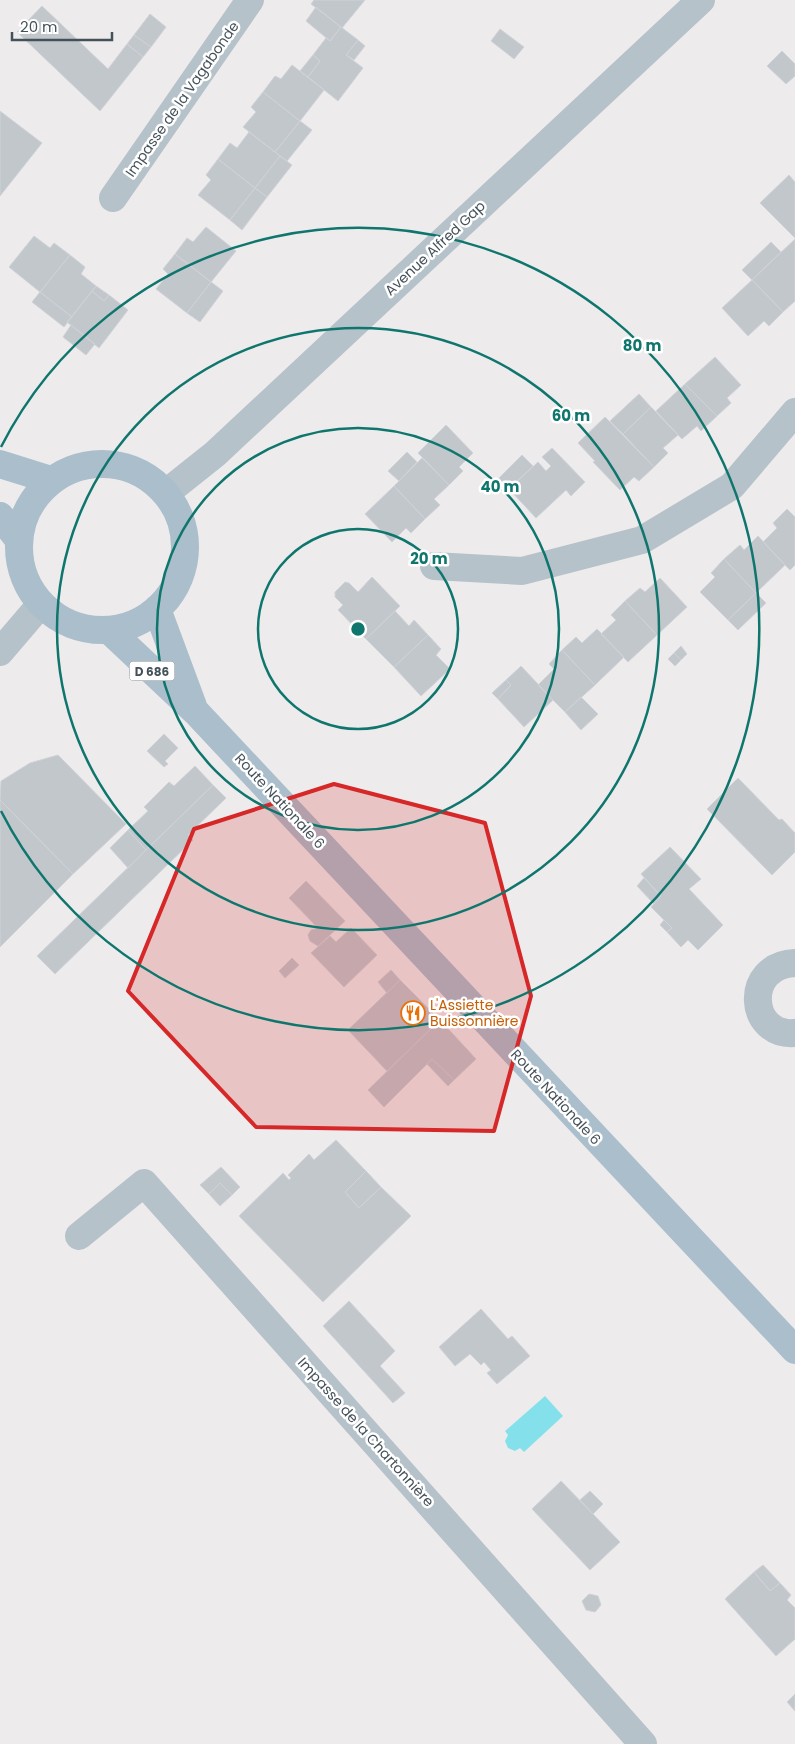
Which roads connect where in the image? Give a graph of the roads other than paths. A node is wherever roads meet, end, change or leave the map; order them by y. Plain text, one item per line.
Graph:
1 (250, 0) edge
2 (701, 0) edge
3 (113, 198) dead end
4 (795, 412) edge
5 (0, 464) edge
6 (51, 480) junction
7 (166, 493) junction
8 (0, 516) edge
9 (18, 540) junction
10 (434, 566) dead end
11 (41, 604) junction
12 (157, 610) junction
13 (109, 630) junction
14 (0, 652) edge
15 (196, 712) junction
16 (795, 963) edge
17 (795, 1032) edge
18 (79, 1236) dead end
19 (795, 1350) edge
20 (643, 1744) edge

1 - 3 street, Impasse de la Vagabonde
2 - 7 street, Avenue Alfred Gap
4 - 10 street
5 - 6 main road
6 - 7 main road
6 - 9 main road
7 - 12 main road
8 - 9 main road
9 - 11 main road
11 - 13 main road
11 - 14 street
12 - 13 main road
12 - 15 main road, Route Nationale 6 / D 686
13 - 15 main road, Route Nationale 6 / D 686
15 - 19 main road, Route Nationale 6 / D 686
16 - 17 street
18 - 20 street, Impasse de la Chartonnière

